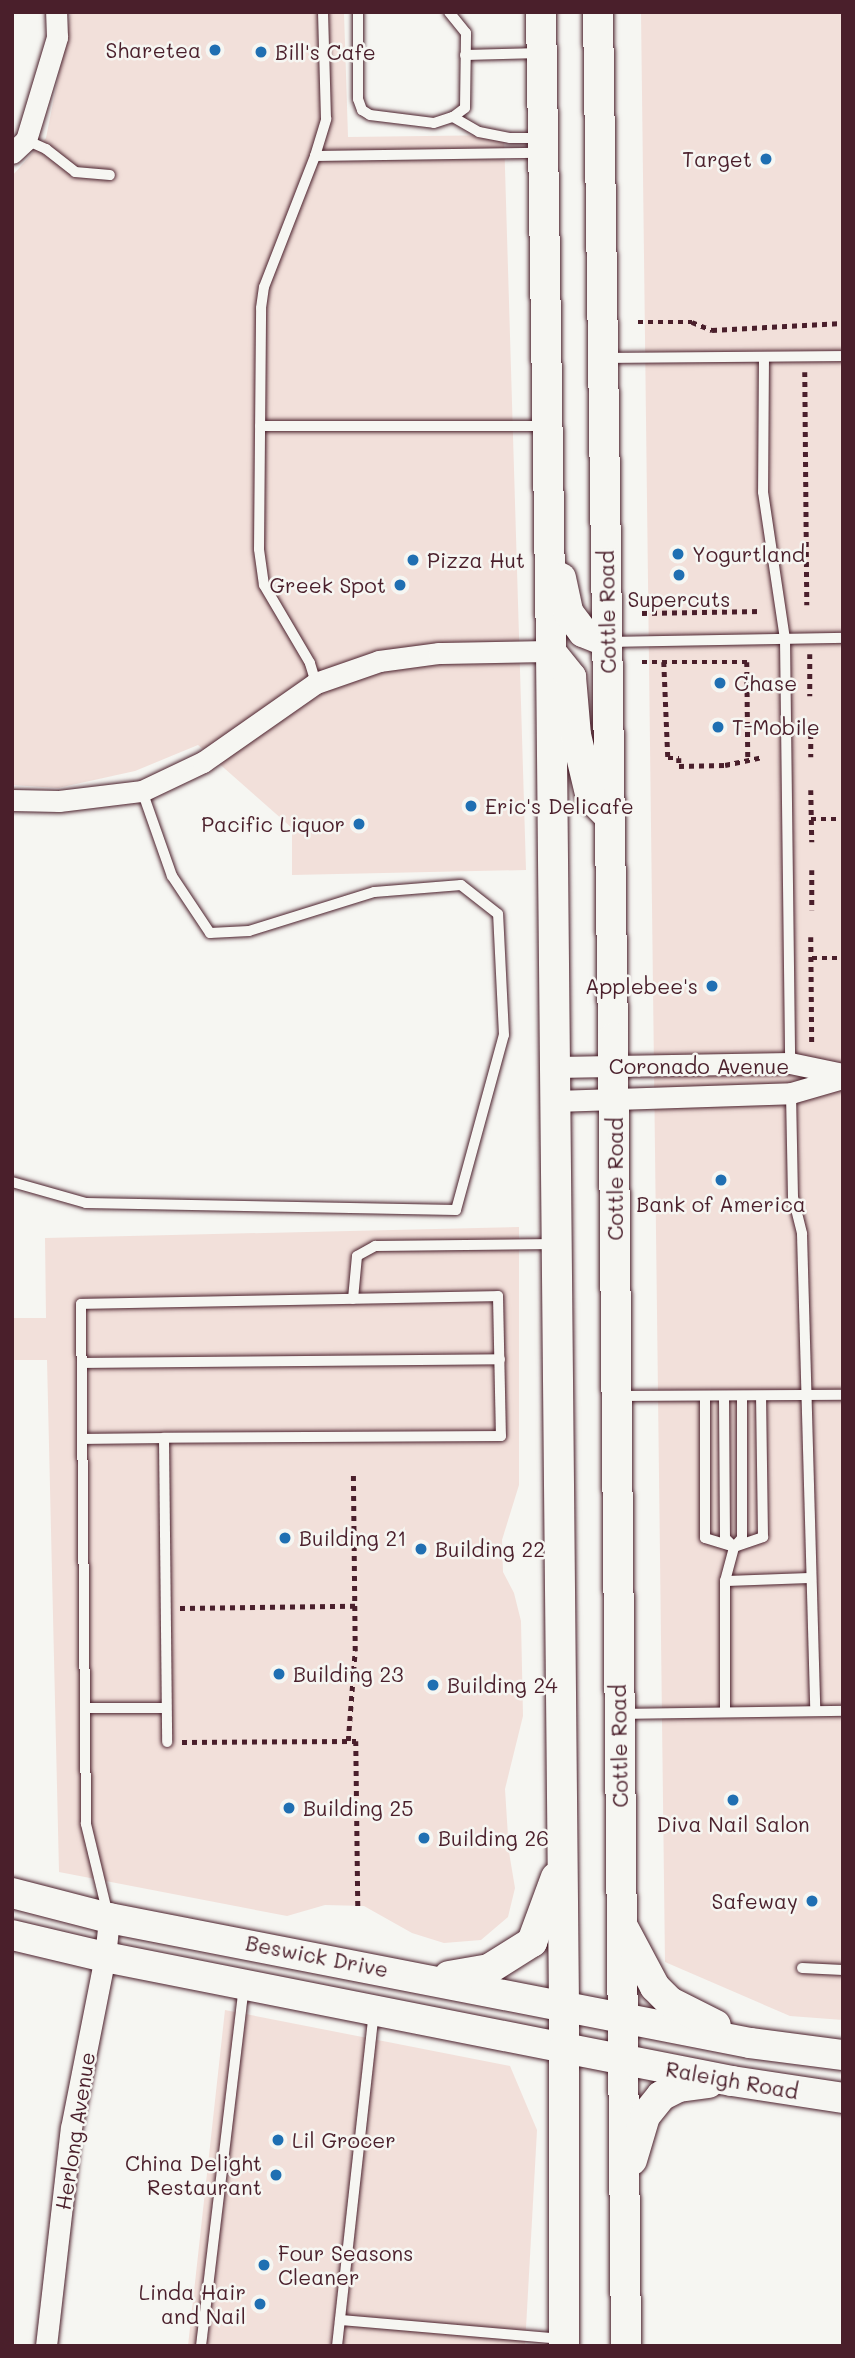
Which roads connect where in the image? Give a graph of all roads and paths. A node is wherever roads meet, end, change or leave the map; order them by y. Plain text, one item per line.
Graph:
1 (56, 12) edge
2 (323, 12) edge
3 (358, 12) edge
4 (449, 12) edge
5 (541, 12) edge
6 (598, 12) edge
7 (542, 53) junction
8 (466, 55) junction
9 (453, 117) junction
10 (543, 146) junction
11 (19, 147) edge
12 (316, 156) junction
13 (110, 175) dead end
14 (638, 322) dead end
15 (843, 323) edge
16 (843, 356) edge
17 (764, 357) junction
18 (603, 358) junction
19 (805, 369) dead end
20 (260, 426) junction
21 (548, 426) junction
22 (549, 491) junction
23 (807, 606) dead end
24 (762, 611) dead end
25 (642, 613) dead end
26 (843, 638) edge
27 (785, 639) junction
28 (608, 642) junction
29 (810, 649) dead end
30 (551, 652) junction
31 (642, 662) dead end
32 (664, 662) junction
33 (316, 683) junction
34 (810, 696) dead end
35 (811, 724) dead end
36 (762, 757) dead end
37 (811, 757) dead end
38 (748, 760) junction
39 (811, 790) dead end
40 (142, 791) junction
41 (12, 800) edge
42 (610, 817) junction
43 (811, 819) junction
44 (843, 819) edge
45 (812, 842) dead end
46 (812, 870) dead end
47 (812, 909) dead end
48 (811, 937) dead end
49 (812, 958) junction
50 (843, 958) edge
51 (812, 1043) dead end
52 (790, 1063) junction
53 (614, 1066) junction
54 (555, 1067) junction
55 (843, 1076) edge
56 (791, 1093) junction
57 (614, 1098) junction
58 (555, 1101) junction
59 (12, 1182) edge
60 (556, 1244) junction
61 (353, 1299) junction
62 (500, 1359) junction
63 (82, 1363) junction
64 (806, 1395) junction
65 (843, 1395) edge
66 (616, 1396) junction
67 (705, 1396) junction
68 (724, 1396) junction
69 (742, 1396) junction
70 (761, 1396) junction
71 (164, 1438) junction
72 (83, 1439) junction
73 (353, 1474) dead end
74 (734, 1547) junction
75 (811, 1578) junction
76 (725, 1581) junction
77 (355, 1606) junction
78 (166, 1608) junction
79 (86, 1707) junction
80 (166, 1707) junction
81 (815, 1711) junction
82 (843, 1711) edge
83 (725, 1712) junction
84 (618, 1714) junction
85 (348, 1741) junction
86 (167, 1742) joint
87 (562, 1861) junction
88 (12, 1893) edge
89 (358, 1909) dead end
90 (109, 1918) junction
91 (622, 1925) junction
92 (12, 1935) edge
93 (105, 1957) junction
94 (802, 1968) dead end
95 (843, 1970) edge
96 (429, 1979) junction
97 (244, 1985) junction
98 (564, 2006) junction
99 (374, 2011) junction
100 (622, 2017) junction
101 (750, 2043) junction
102 (564, 2048) junction
103 (843, 2055) edge
104 (621, 2059) junction
105 (732, 2081) junction
106 (843, 2098) edge
107 (624, 2183) junction
108 (340, 2320) junction
109 (564, 2342) edge
110 (46, 2346) edge
111 (201, 2346) edge
112 (337, 2346) edge
113 (626, 2346) edge

1 - 11 street
2 - 12 lane
3 - 9 lane
4 - 8 lane
5 - 7 main road
6 - 18 main road, Cottle Road
7 - 8 lane
7 - 10 main road
8 - 9 lane
9 - 10 lane
10 - 12 lane
10 - 21 main road
11 - 13 lane
12 - 20 lane
14 - 15 path
16 - 17 lane
17 - 18 lane
17 - 27 lane
18 - 28 main road, Cottle Road
19 - 23 path
20 - 21 lane
20 - 33 lane
21 - 22 main road
22 - 28 main road
22 - 30 main road
24 - 25 path
26 - 27 lane
27 - 28 lane
27 - 52 lane
28 - 42 main road, Cottle Road
29 - 34 path
30 - 33 street
30 - 42 main road
30 - 54 main road
31 - 32 path
32 - 38 path
32 - 38 path
33 - 40 street
35 - 37 path
36 - 38 path
39 - 43 path
40 - 41 street
40 - 59 lane
42 - 53 main road, Cottle Road
43 - 44 path
43 - 45 path
46 - 47 path
48 - 49 path
49 - 50 path
49 - 51 path
52 - 53 street, Coronado Avenue
52 - 55 street, Coronado Avenue
53 - 54 street, Coronado Avenue
53 - 57 main road, Cottle Road
54 - 58 main road
55 - 56 street, Coronado Avenue
56 - 57 street, Coronado Avenue
56 - 64 lane
57 - 58 street, Coronado Avenue
57 - 66 main road, Cottle Road
58 - 60 main road
60 - 61 lane
60 - 87 main road
61 - 62 lane
61 - 63 lane
62 - 63 lane
62 - 71 lane
63 - 72 lane
64 - 65 lane
64 - 70 lane
64 - 75 lane
66 - 67 lane
66 - 84 main road, Cottle Road
67 - 68 lane
67 - 74 lane
68 - 69 lane
68 - 74 lane
69 - 70 lane
69 - 74 lane
70 - 74 lane
71 - 72 lane
71 - 78 lane
72 - 79 lane
73 - 77 path
74 - 76 lane
75 - 76 lane
75 - 81 lane
76 - 83 lane
77 - 78 path
77 - 85 path
78 - 80 lane
79 - 80 lane
79 - 90 lane
80 - 86 lane
81 - 82 lane
81 - 83 lane
83 - 84 lane
84 - 91 main road, Cottle Road
85 - 86 path
85 - 89 path
87 - 96 main road
87 - 98 main road
88 - 90 main road, Beswick Drive
90 - 93 street, Herlong Avenue
90 - 96 main road, Beswick Drive
91 - 100 main road, Cottle Road
91 - 101 main road
92 - 93 main road, Beswick Drive
93 - 97 main road, Beswick Drive
93 - 110 street, Herlong Avenue
94 - 95 lane
96 - 98 main road, Beswick Drive
97 - 99 main road, Beswick Drive
97 - 111 lane
98 - 100 main road, Beswick Drive
98 - 102 main road
99 - 102 main road, Beswick Drive
99 - 108 lane
100 - 101 main road, Raleigh Road
100 - 104 main road, Cottle Road
101 - 103 main road, Raleigh Road
102 - 104 main road, Beswick Drive
102 - 109 main road
104 - 105 main road, Raleigh Road
104 - 107 main road, Cottle Road
105 - 106 main road, Raleigh Road
105 - 107 main road
107 - 113 main road, Cottle Road
108 - 109 lane
108 - 112 lane

